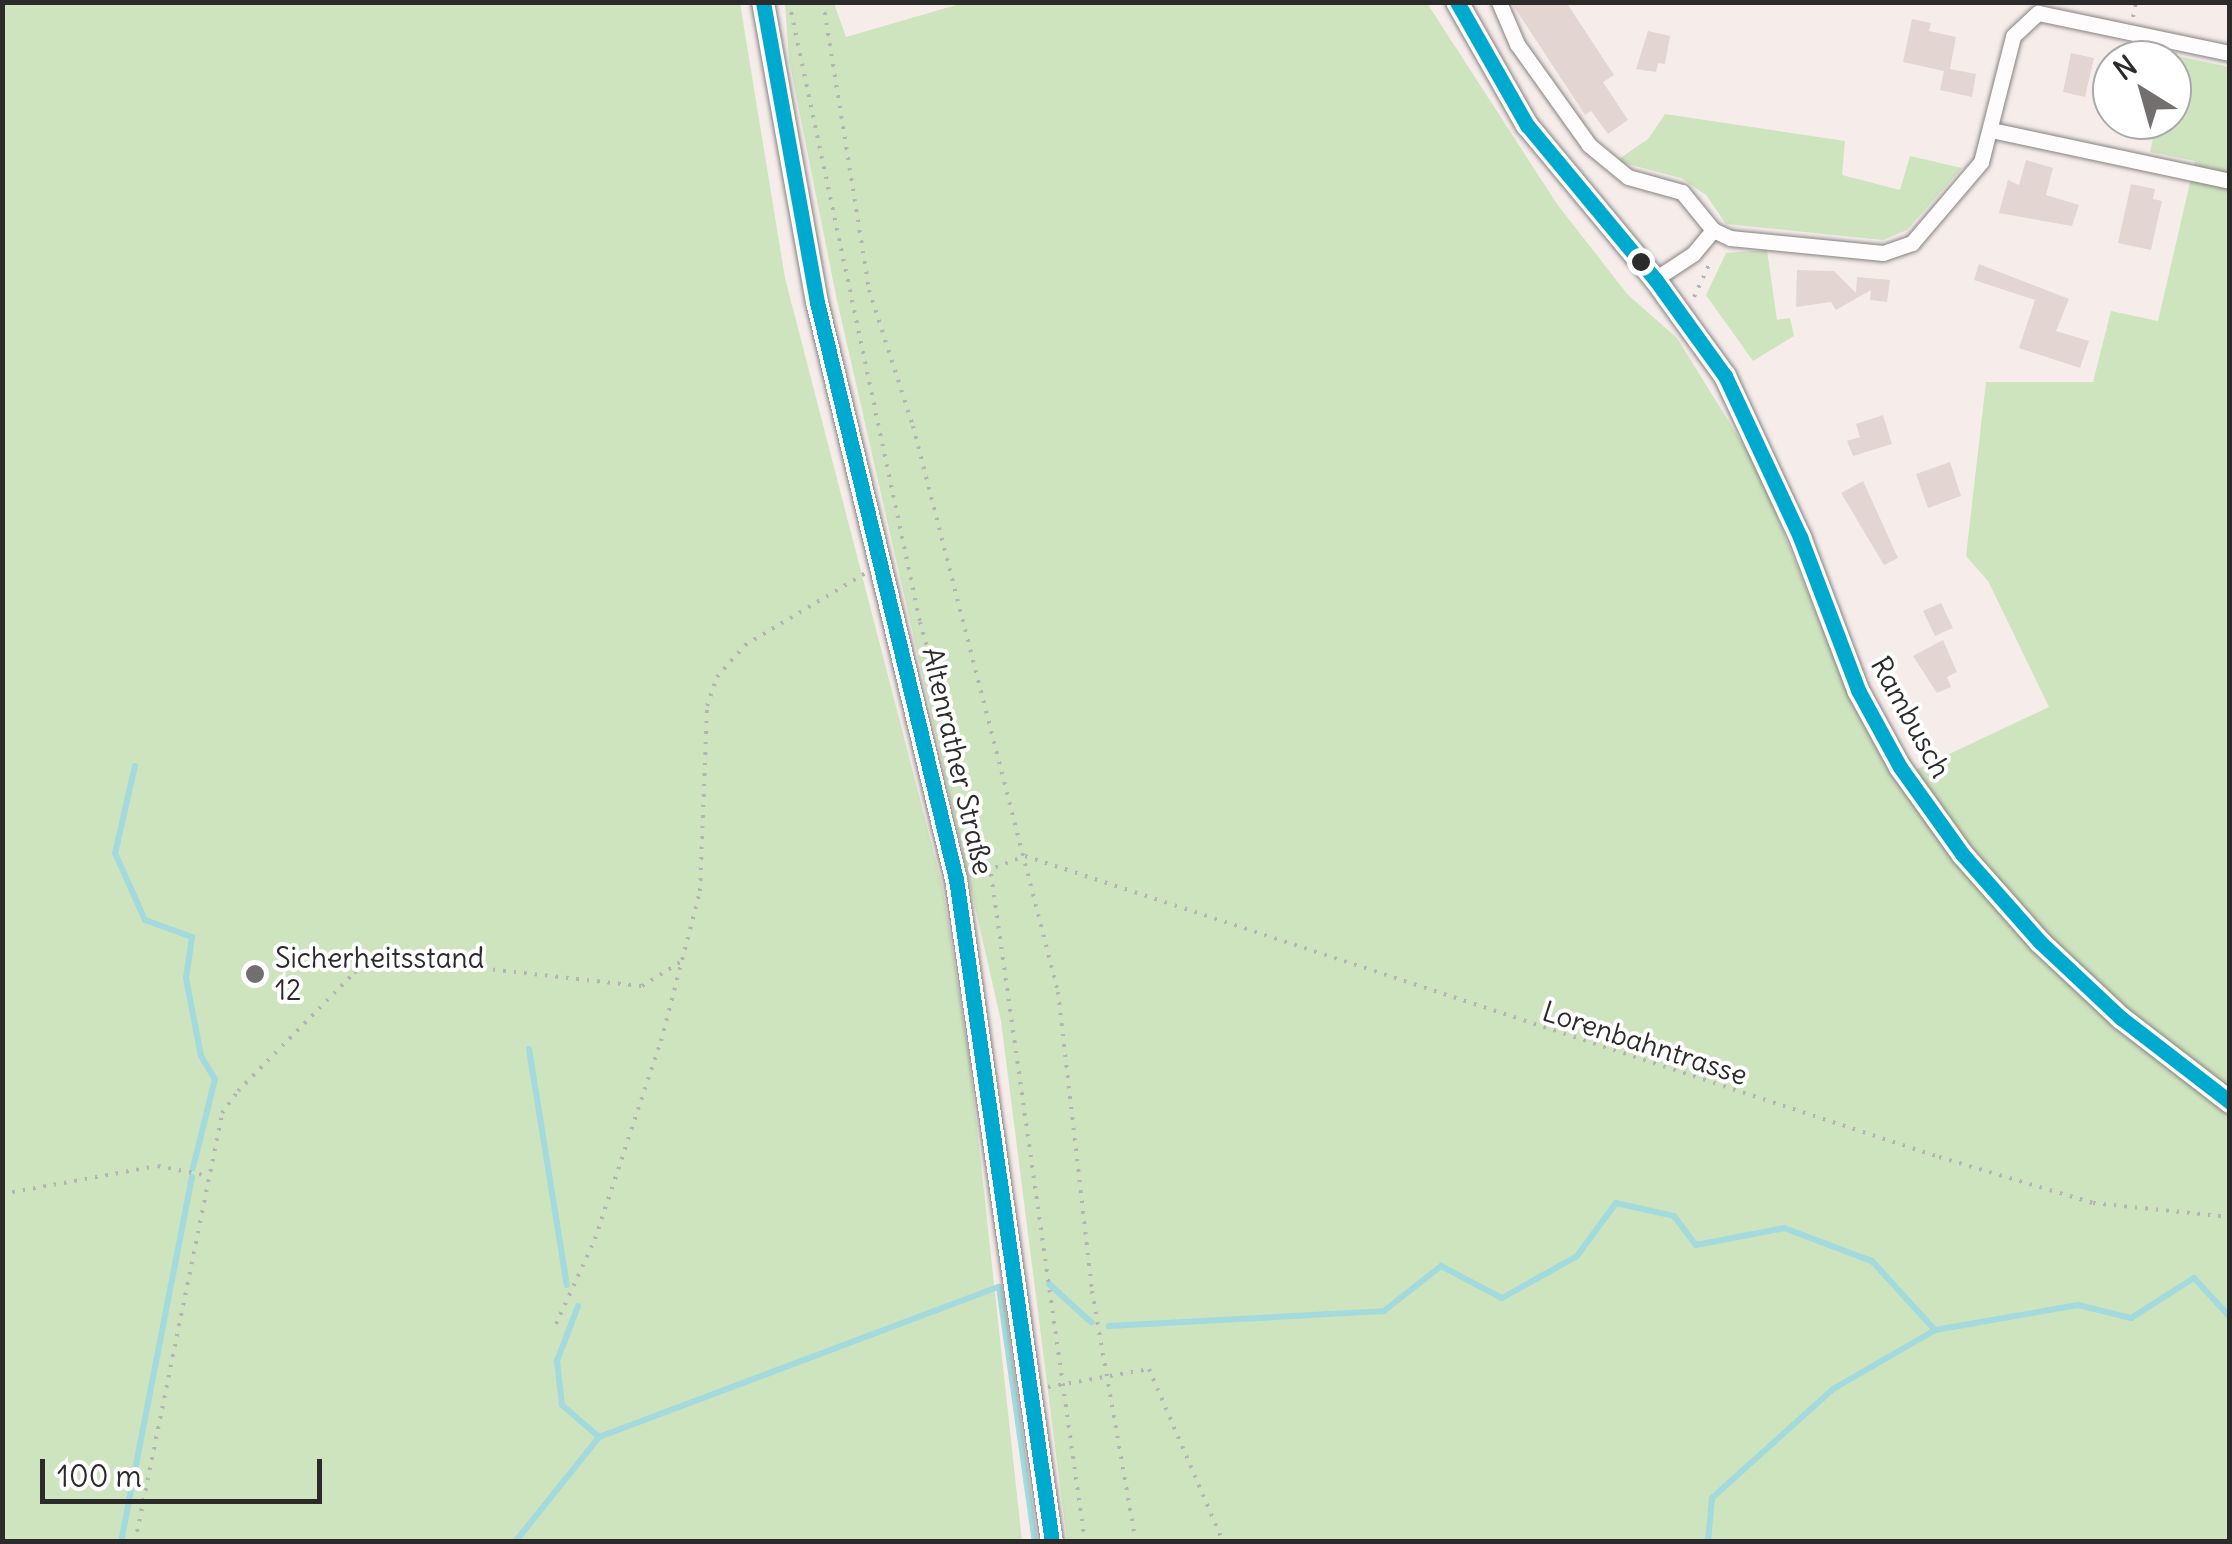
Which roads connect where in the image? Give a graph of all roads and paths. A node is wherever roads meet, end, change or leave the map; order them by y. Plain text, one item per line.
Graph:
1 (763, 2) edge
2 (788, 2) edge
3 (823, 2) edge
4 (1457, 2) edge
5 (1499, 2) edge
6 (2230, 52) edge
7 (1992, 130) junction
8 (2230, 181) edge
9 (1714, 230) junction
10 (1730, 238) junction
11 (1664, 274) junction
12 (1694, 296) junction
13 (1700, 304) dead end
14 (881, 564) junction
15 (1025, 856) junction
16 (991, 874) junction
17 (682, 961) junction
18 (2230, 1102) edge
19 (209, 1176) junction
20 (2, 1194) edge
21 (2230, 1217) edge
22 (556, 1324) dead end
23 (1107, 1376) junction
24 (1062, 1385) junction
25 (1031, 1392) junction
26 (135, 1542) edge
27 (1052, 1542) edge
28 (1085, 1542) edge
29 (1136, 1542) edge
30 (1224, 1542) edge

1 - 14 street, Altenrather Straße
2 - 16 path
3 - 15 path
4 - 11 street, Rambusch
5 - 9 street
6 - 7 street
7 - 8 street
7 - 10 street
9 - 10 street
9 - 11 street
10 - 12 path
11 - 12 path
11 - 18 street, Rambusch
12 - 13 path
14 - 17 path
14 - 25 street, Altenrather Straße
15 - 16 path
15 - 21 path, Lorenbahntrasse
15 - 23 path
16 - 24 path
17 - 19 path
17 - 22 path
19 - 20 path
19 - 26 path
23 - 24 path
23 - 29 path
23 - 30 path
24 - 25 path
24 - 28 path
25 - 27 street, Altenrather Straße

